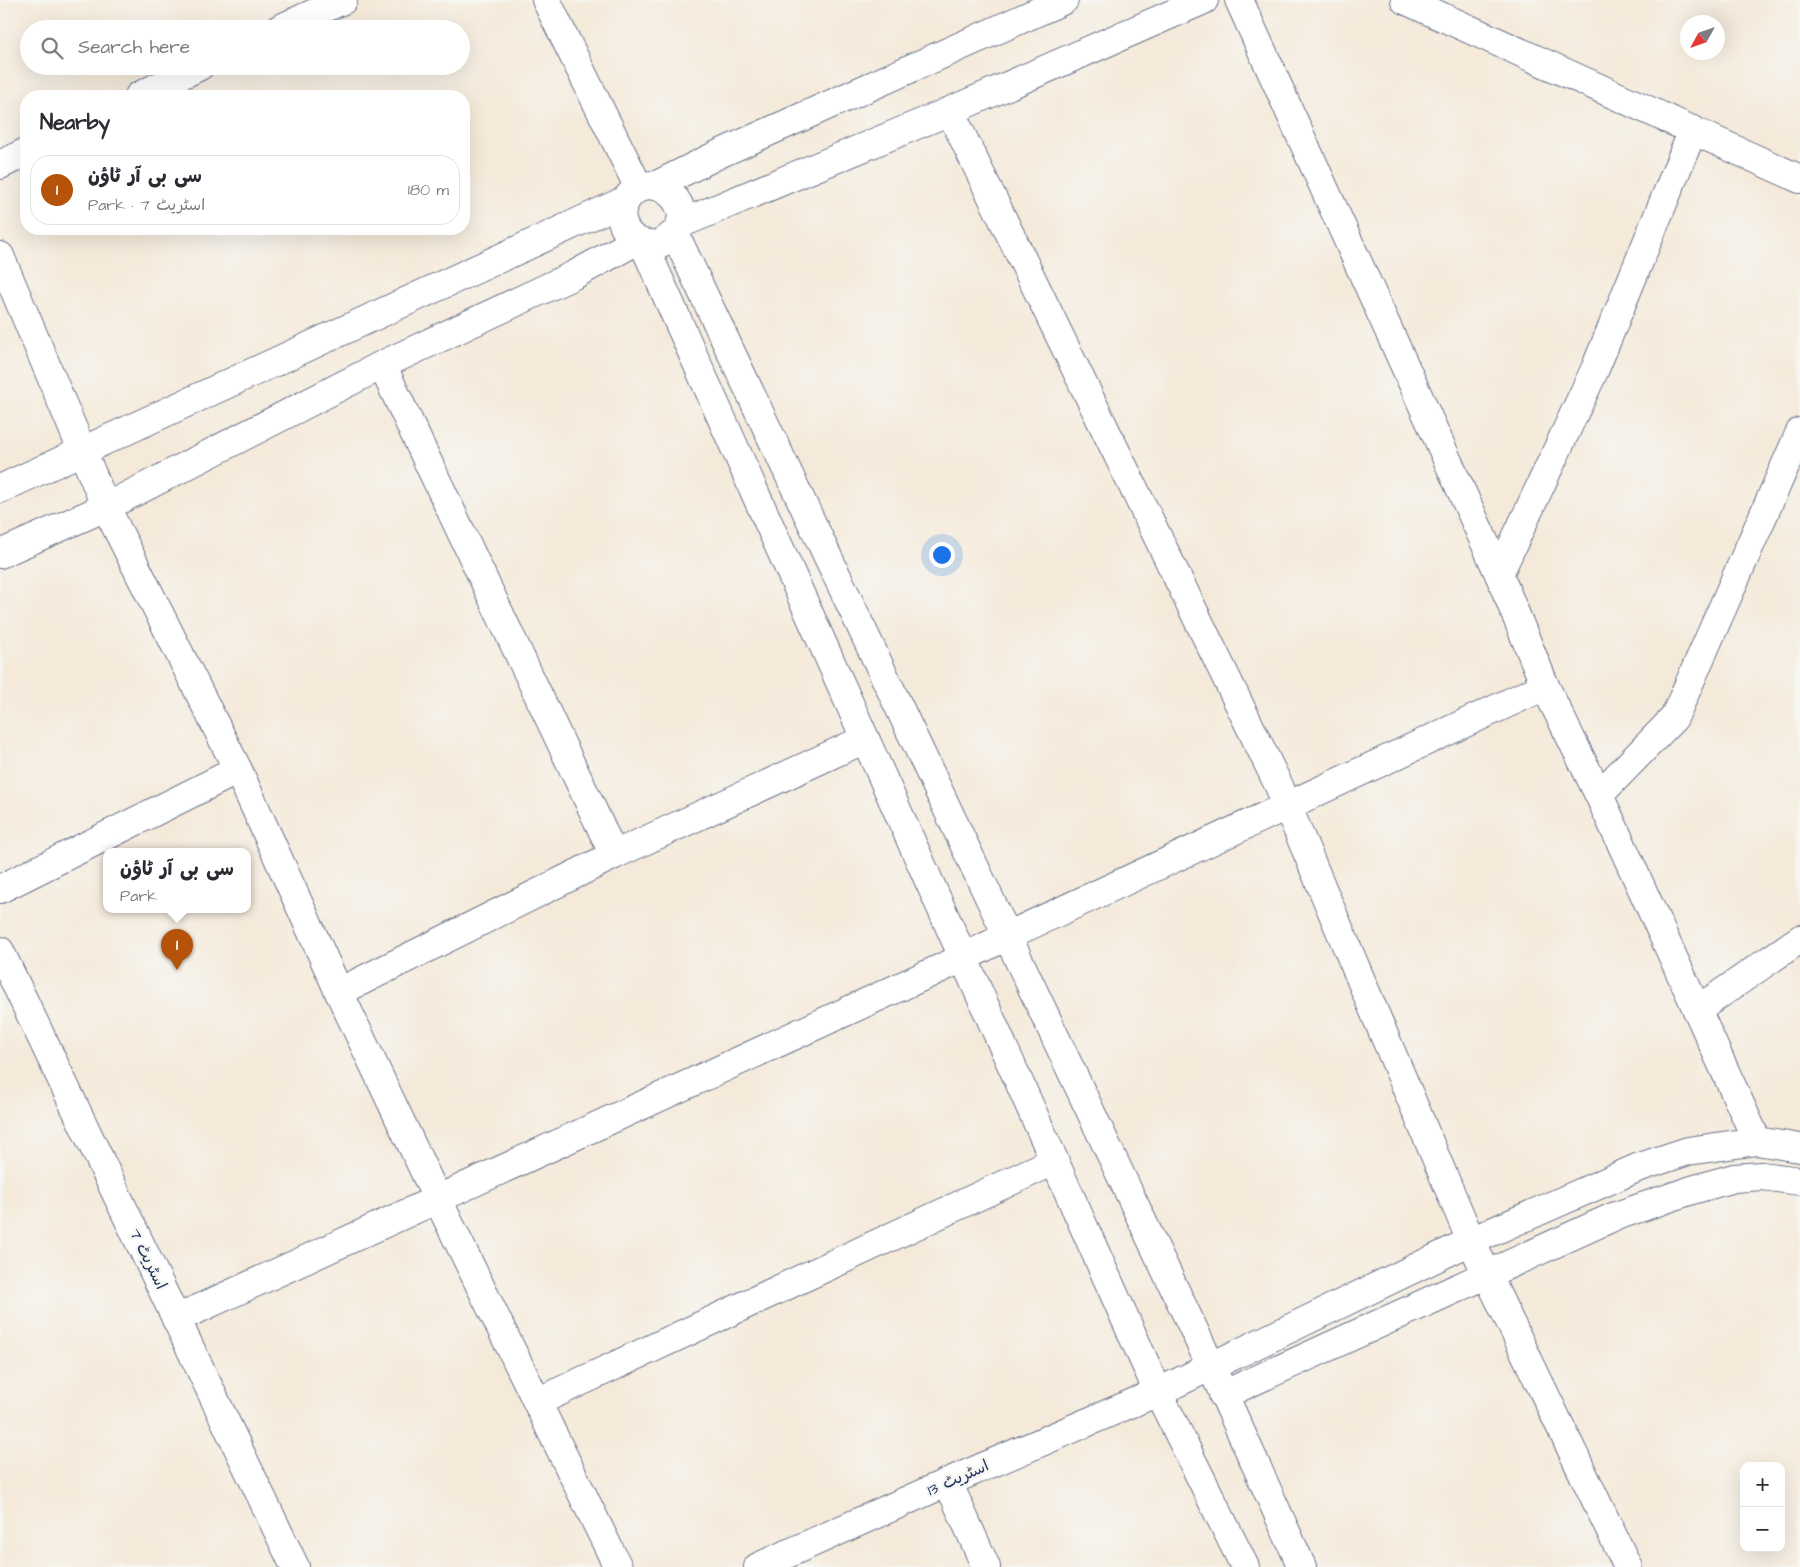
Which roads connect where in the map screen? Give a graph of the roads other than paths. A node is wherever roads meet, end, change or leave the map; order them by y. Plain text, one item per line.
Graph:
1 (344, 0) edge
2 (546, 0) edge
3 (1064, 0) edge
4 (1204, 0) edge
5 (1240, 0) edge
6 (1405, 0) edge
7 (299, 20) edge
8 (182, 75) edge
9 (151, 90) edge
10 (950, 111) junction
11 (1693, 130) junction
12 (20, 155) edge
13 (0, 164) edge
14 (1800, 179) edge
15 (640, 192) junction
16 (678, 229) junction
17 (639, 242) junction
18 (0, 256) edge
19 (382, 365) junction
20 (1800, 432) edge
21 (84, 451) junction
22 (0, 489) edge
23 (106, 507) junction
24 (0, 554) edge
25 (1499, 574) junction
26 (1545, 686) junction
27 (865, 739) junction
28 (238, 770) junction
29 (1598, 795) junction
30 (1288, 805) junction
31 (614, 856) junction
32 (0, 889) edge
33 (1007, 936) junction
34 (1800, 939) edge
35 (0, 951) edge
36 (963, 958) junction
37 (339, 992) junction
38 (1697, 1010) junction
39 (1757, 1141) junction
40 (1800, 1148) edge
41 (1054, 1160) junction
42 (1800, 1181) edge
43 (437, 1198) junction
44 (1472, 1241) junction
45 (1487, 1274) junction
46 (176, 1319) junction
47 (1211, 1366) junction
48 (1158, 1392) junction
49 (1223, 1395) junction
50 (537, 1402) junction
51 (948, 1482) junction
52 (295, 1567) edge
53 (618, 1567) edge
54 (758, 1567) edge
55 (986, 1567) edge
56 (1245, 1567) edge
57 (1302, 1567) edge
58 (1628, 1567) edge

1 - 7 street
2 - 15 street
3 - 15 street
4 - 10 street
5 - 25 street
6 - 11 street
8 - 9 street
10 - 16 street
10 - 30 street
11 - 14 street
11 - 25 street
12 - 13 street
15 - 16 street
15 - 17 street
15 - 21 street
16 - 17 street
16 - 33 street
17 - 19 street
17 - 27 street
18 - 21 street
19 - 23 street
19 - 31 street
20 - 29 street
21 - 22 street
21 - 23 street
23 - 24 street
23 - 28 street
25 - 26 street
26 - 29 street
26 - 30 street
27 - 31 street
27 - 36 street
28 - 32 street
28 - 37 street
29 - 38 street
30 - 33 street
30 - 44 street
31 - 37 street
33 - 36 street
33 - 47 street
34 - 38 street
35 - 46 street, اسٹریٹ 7
36 - 41 street
36 - 43 street
37 - 43 street
38 - 39 street
39 - 40 street, اسٹریٹ 13
39 - 44 street, اسٹریٹ 13
41 - 48 street
41 - 50 street
42 - 45 street
43 - 46 street
43 - 50 street
44 - 45 street
44 - 47 street, اسٹریٹ 13
45 - 49 street
45 - 58 street
46 - 52 street, اسٹریٹ 7
47 - 48 street, اسٹریٹ 13
47 - 49 street
48 - 51 street, اسٹریٹ 13
48 - 56 street
49 - 57 street
50 - 53 street
51 - 54 street, اسٹریٹ 13
51 - 55 street

